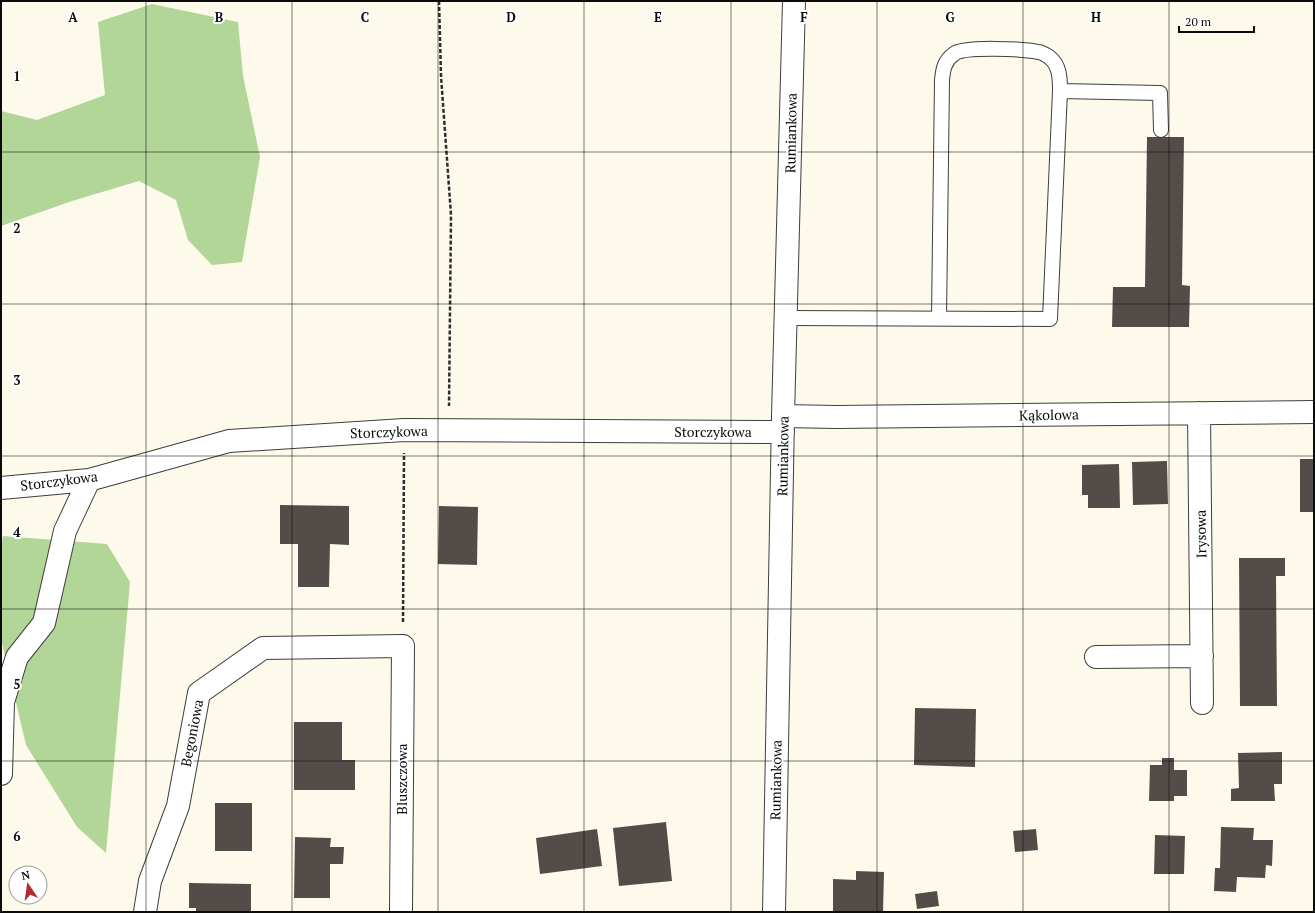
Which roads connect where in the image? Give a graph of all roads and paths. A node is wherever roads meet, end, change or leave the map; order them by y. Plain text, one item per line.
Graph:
1 (439, 1) edge
2 (794, 1) edge
3 (1060, 91) junction
4 (1161, 130) dead end
5 (786, 318) junction
6 (939, 318) junction
7 (1314, 412) edge
8 (1199, 413) junction
9 (783, 424) junction
10 (404, 430) junction
11 (449, 431) junction
12 (89, 480) junction
13 (1, 488) edge
14 (402, 646) junction
15 (1202, 656) junction
16 (1096, 657) dead end
17 (1202, 703) dead end
18 (1, 774) edge
19 (145, 912) edge
20 (401, 912) edge
21 (774, 912) edge

1 - 11 path
2 - 5 street, Rumiankowa
3 - 4 lane
3 - 6 lane
3 - 6 lane
5 - 6 lane
5 - 9 street, Rumiankowa
7 - 8 street, Kąkolowa
8 - 9 street, Kąkolowa
8 - 15 street, Irysowa
9 - 11 street, Storczykowa
9 - 21 street, Rumiankowa
10 - 11 street, Storczykowa
10 - 12 street, Storczykowa
10 - 14 path
12 - 13 street, Storczykowa
12 - 18 street
14 - 19 street, Begoniowa
14 - 20 street, Bluszczowa
15 - 16 street
15 - 17 street, Irysowa

